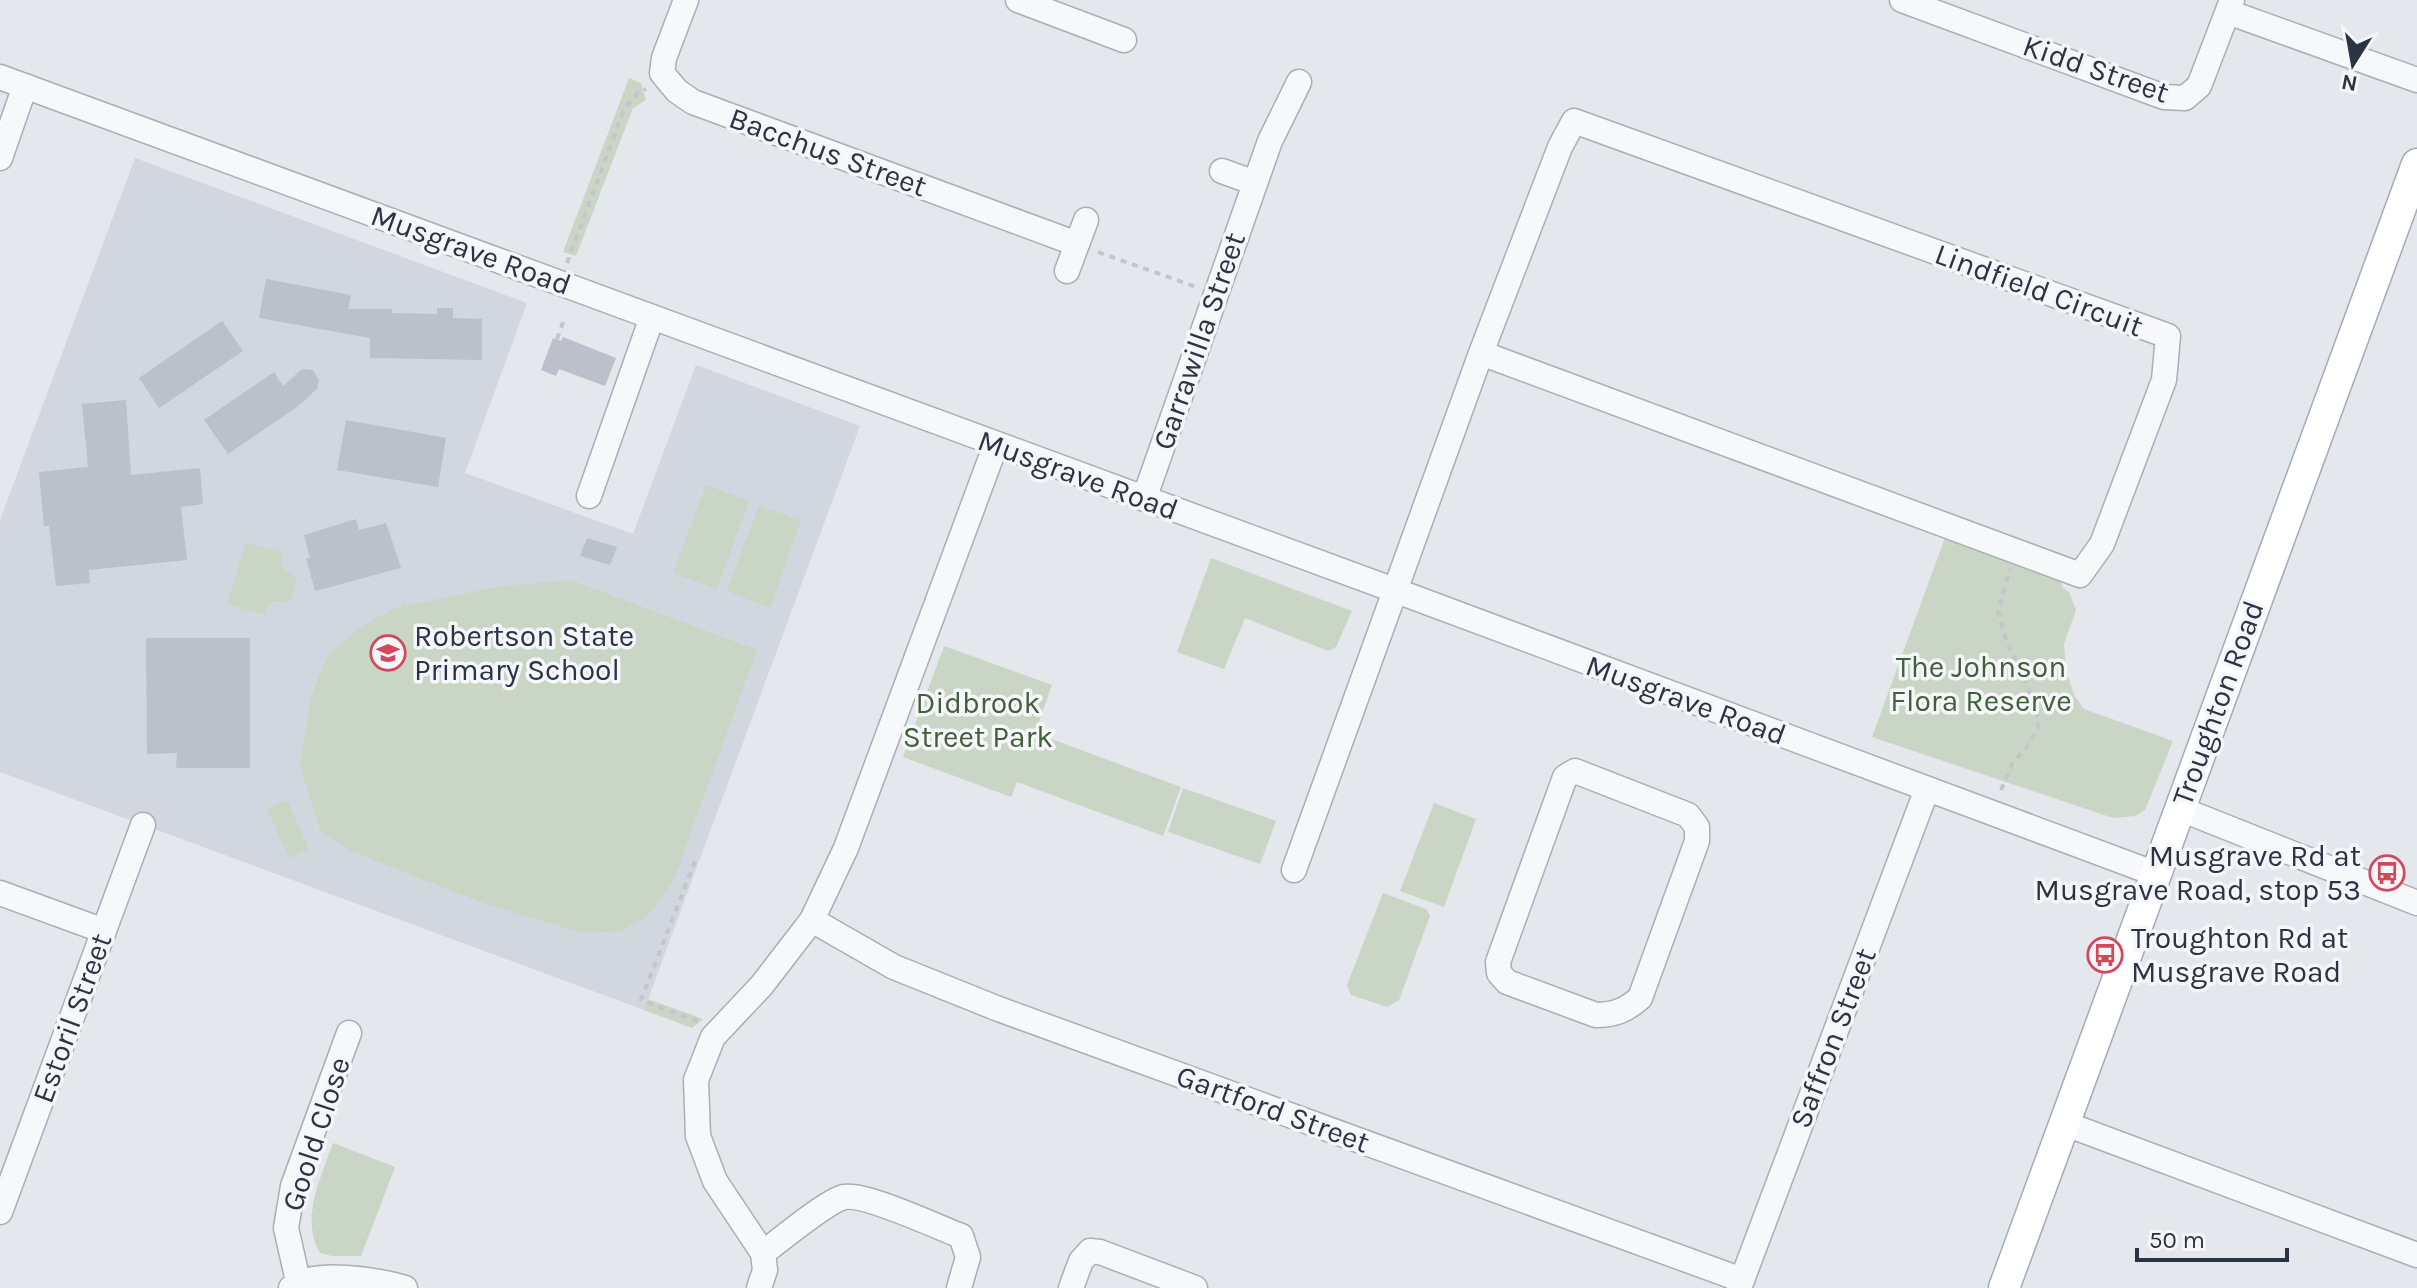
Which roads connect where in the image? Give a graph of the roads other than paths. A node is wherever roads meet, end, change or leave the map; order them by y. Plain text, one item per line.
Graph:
1 (686, 0) edge
2 (1018, 0) edge
3 (1902, 0) edge
4 (2230, 6) edge
5 (1124, 40) dead end
6 (0, 77) edge
7 (2417, 80) edge
8 (1299, 82) dead end
9 (25, 86) junction
10 (0, 158) edge
11 (2417, 164) edge
12 (1222, 171) dead end
13 (1255, 183) junction
14 (1086, 220) dead end
15 (1077, 244) junction
16 (1067, 271) dead end
17 (652, 317) junction
18 (1481, 353) junction
19 (996, 444) junction
20 (589, 496) dead end
21 (1144, 499) junction
22 (1394, 590) junction
23 (1575, 771) joint
24 (1927, 789) junction
25 (2178, 808) junction
26 (143, 825) dead end
27 (1294, 870) dead end
28 (2156, 874) junction
29 (0, 893) edge
30 (2417, 903) edge
31 (812, 920) junction
32 (104, 931) junction
33 (349, 1033) dead end
34 (2066, 1124) junction
35 (0, 1212) edge
36 (763, 1253) junction
37 (2417, 1255) edge
38 (1741, 1284) edge
39 (295, 1285) edge
40 (405, 1288) edge
41 (759, 1288) edge
42 (959, 1288) edge
43 (1071, 1288) edge
44 (1195, 1288) edge
45 (2004, 1288) edge

1 - 15 street, Bacchus Street
2 - 5 street
3 - 4 street, Kidd Street
4 - 7 street
6 - 9 street, Musgrave Road
8 - 13 street, Garrawilla Street
9 - 10 street
9 - 17 street, Musgrave Road
11 - 25 main road, Troughton Road
12 - 13 street
13 - 21 street, Garrawilla Street
14 - 15 street
15 - 16 street
17 - 19 street, Musgrave Road
17 - 20 street
18 - 18 street, Lindfield Circuit
18 - 22 street, Lindfield Circuit
19 - 21 street, Musgrave Road
19 - 31 street
21 - 22 street, Musgrave Road
22 - 24 street, Musgrave Road
22 - 27 street, Lindfield Circuit
23 - 23 street
24 - 28 street, Musgrave Road
24 - 38 street, Saffron Street
25 - 28 main road, Troughton Road
25 - 30 street
26 - 32 street, Estoril Street
28 - 34 main road, Troughton Road
29 - 32 street
31 - 36 street
31 - 38 street, Gartford Street
32 - 35 street, Estoril Street
33 - 39 street, Goold Close
34 - 37 street
34 - 45 main road, Troughton Road
36 - 41 street
36 - 42 street
39 - 40 street
43 - 44 street

